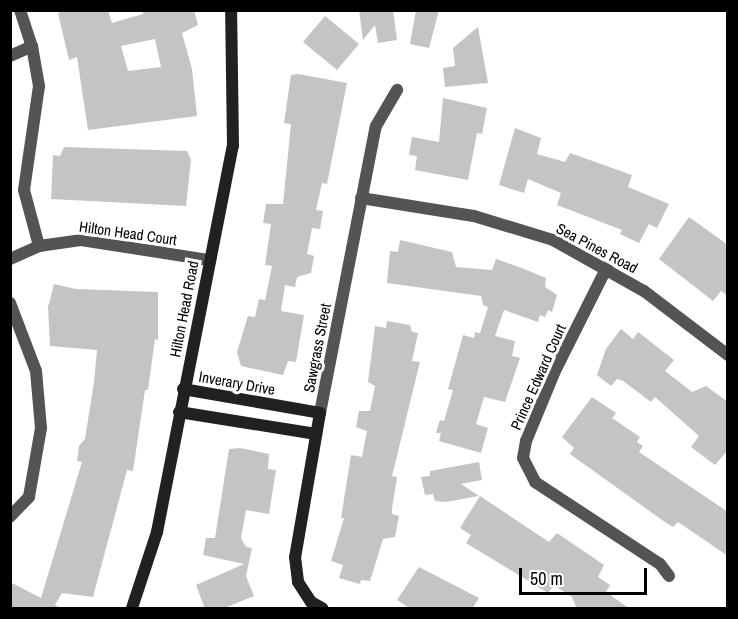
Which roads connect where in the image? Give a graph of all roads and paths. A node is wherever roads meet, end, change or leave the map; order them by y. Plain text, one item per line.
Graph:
1 (20, 10) edge
2 (231, 10) edge
3 (33, 46) junction
4 (10, 56) edge
5 (397, 90) dead end
6 (361, 198) junction
7 (39, 246) junction
8 (10, 259) edge
9 (209, 260) junction
10 (607, 267) junction
11 (10, 303) edge
12 (728, 355) edge
13 (183, 389) junction
14 (179, 412) junction
15 (320, 413) junction
16 (316, 434) junction
17 (10, 517) edge
18 (669, 576) dead end
19 (132, 609) edge
20 (321, 609) edge

1 - 3 street
2 - 9 street, Hilton Head Road
3 - 4 street
3 - 7 street
5 - 6 street, Sawgrass Street
6 - 10 street, Sea Pines Road
6 - 15 street, Sawgrass Street
7 - 8 street, Hilton Head Court
7 - 9 street, Hilton Head Court
9 - 13 street, Hilton Head Road
10 - 12 street, Sea Pines Road
10 - 18 street, Prince Edward Court
11 - 17 street
13 - 14 street, Hilton Head Road
13 - 15 street, Inverary Drive
14 - 16 street
14 - 19 street, Hilton Head Road
15 - 16 street, Sawgrass Street
16 - 20 street, Sawgrass Street

